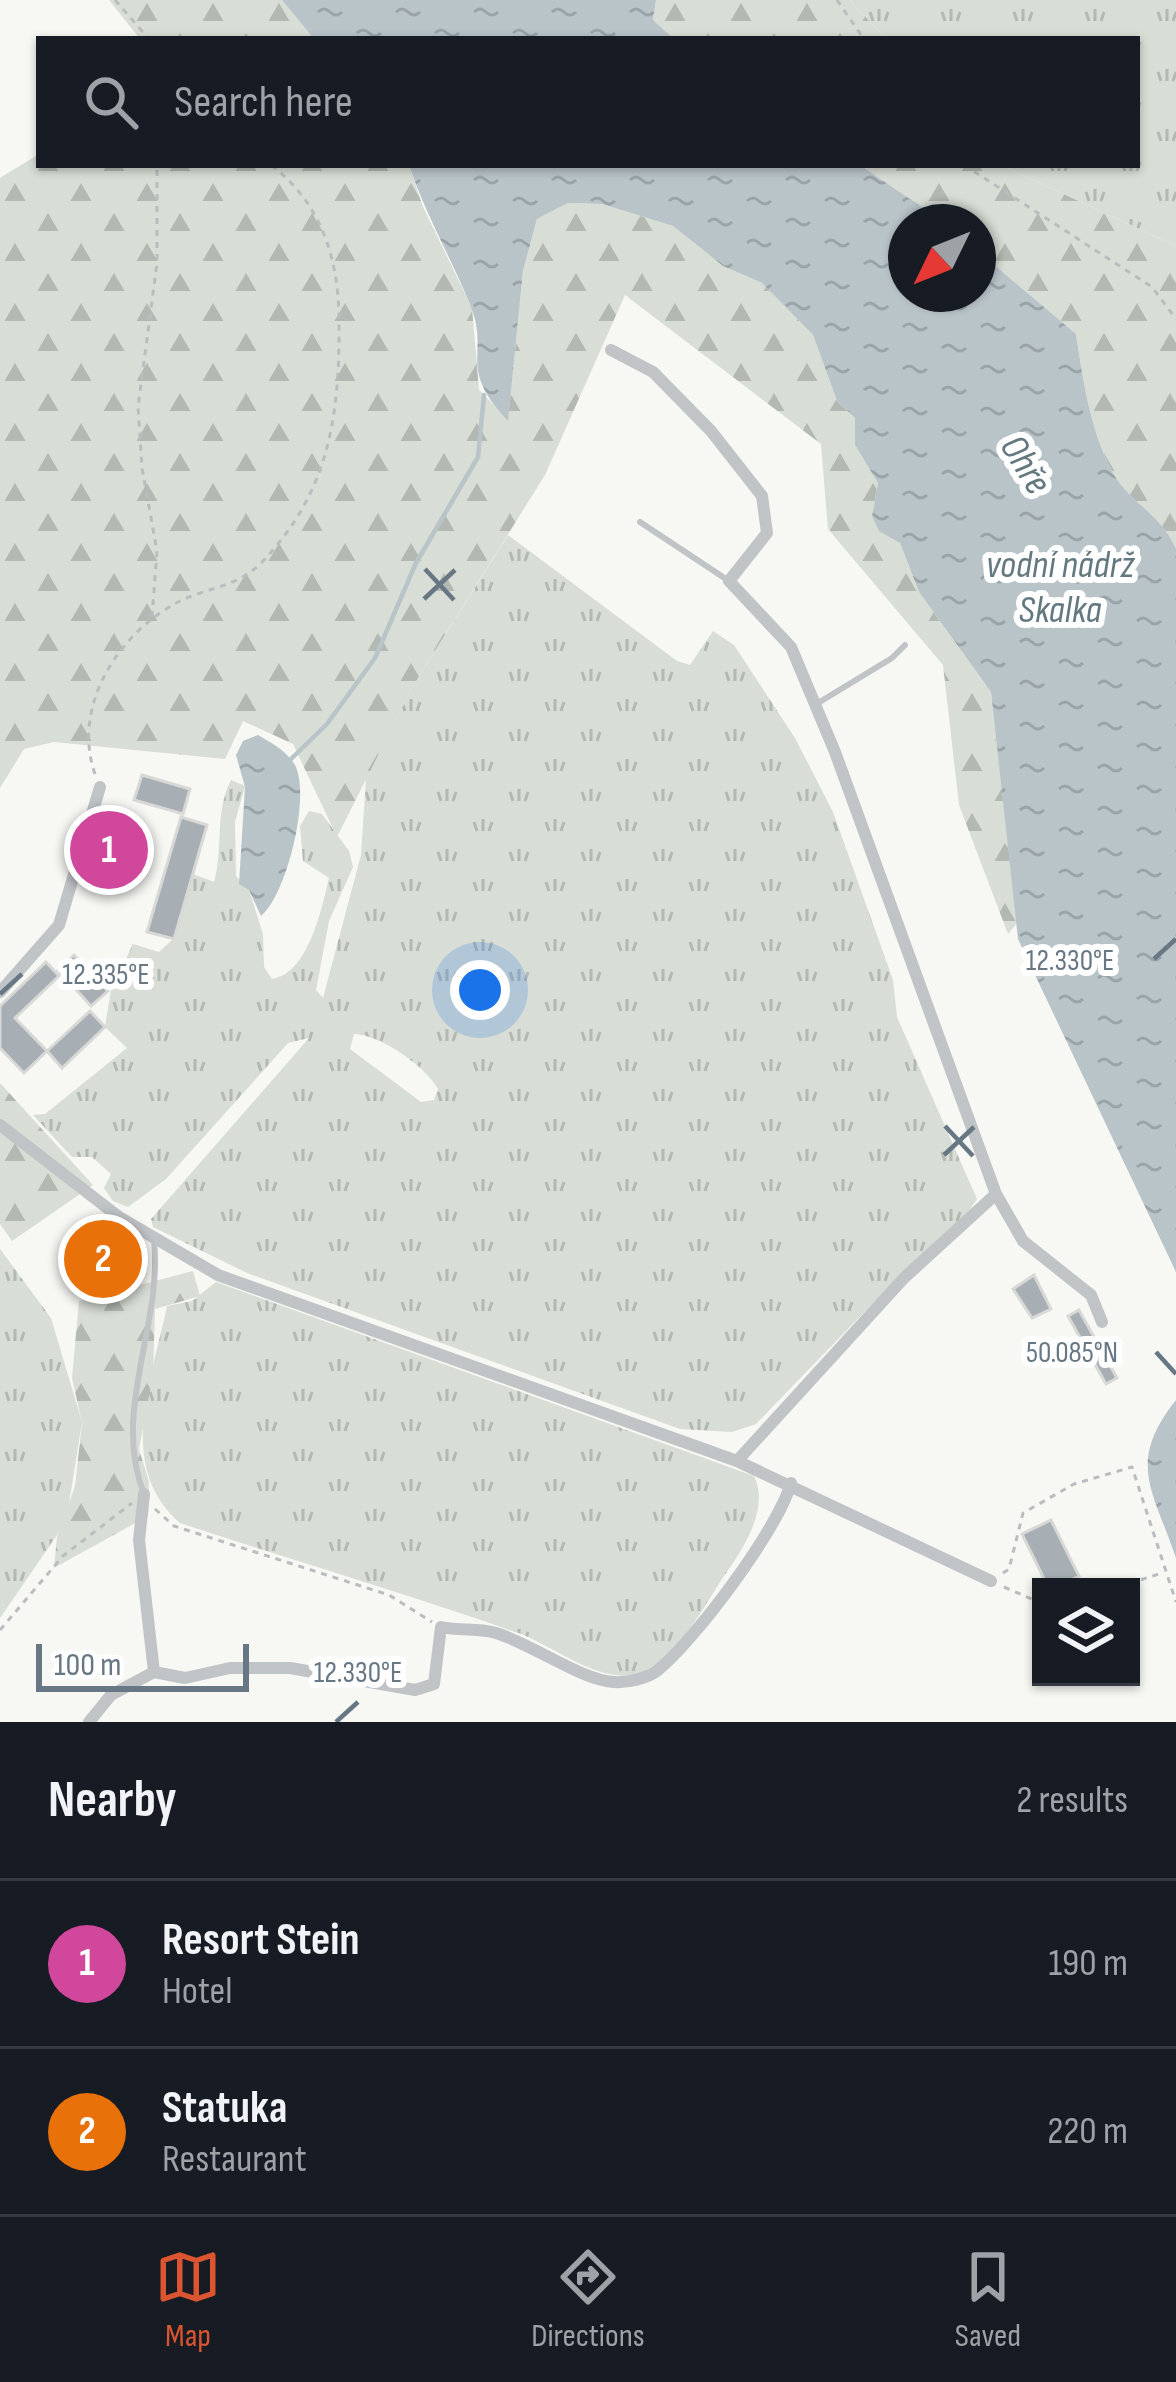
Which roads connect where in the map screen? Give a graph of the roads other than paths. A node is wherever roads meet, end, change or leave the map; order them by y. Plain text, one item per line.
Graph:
1 (611, 350) dead end
2 (640, 522) dead end
3 (729, 581) junction
4 (905, 645) dead end
5 (815, 705) junction
6 (100, 787) road end
7 (0, 992) edge
8 (0, 1125) edge
9 (996, 1194) junction
10 (154, 1240) junction
11 (1102, 1322) dead end
12 (737, 1461) junction
13 (790, 1483) junction
14 (144, 1494) joint
15 (992, 1581) road end
16 (154, 1672) junction
17 (89, 1722) edge

1 - 3 street
2 - 3 lane
3 - 5 street
4 - 5 lane
5 - 9 street
6 - 7 street
8 - 10 street
9 - 11 street
9 - 12 street
10 - 12 street
10 - 14 lane
12 - 13 street
13 - 15 street
13 - 16 street
14 - 16 street
16 - 17 street

